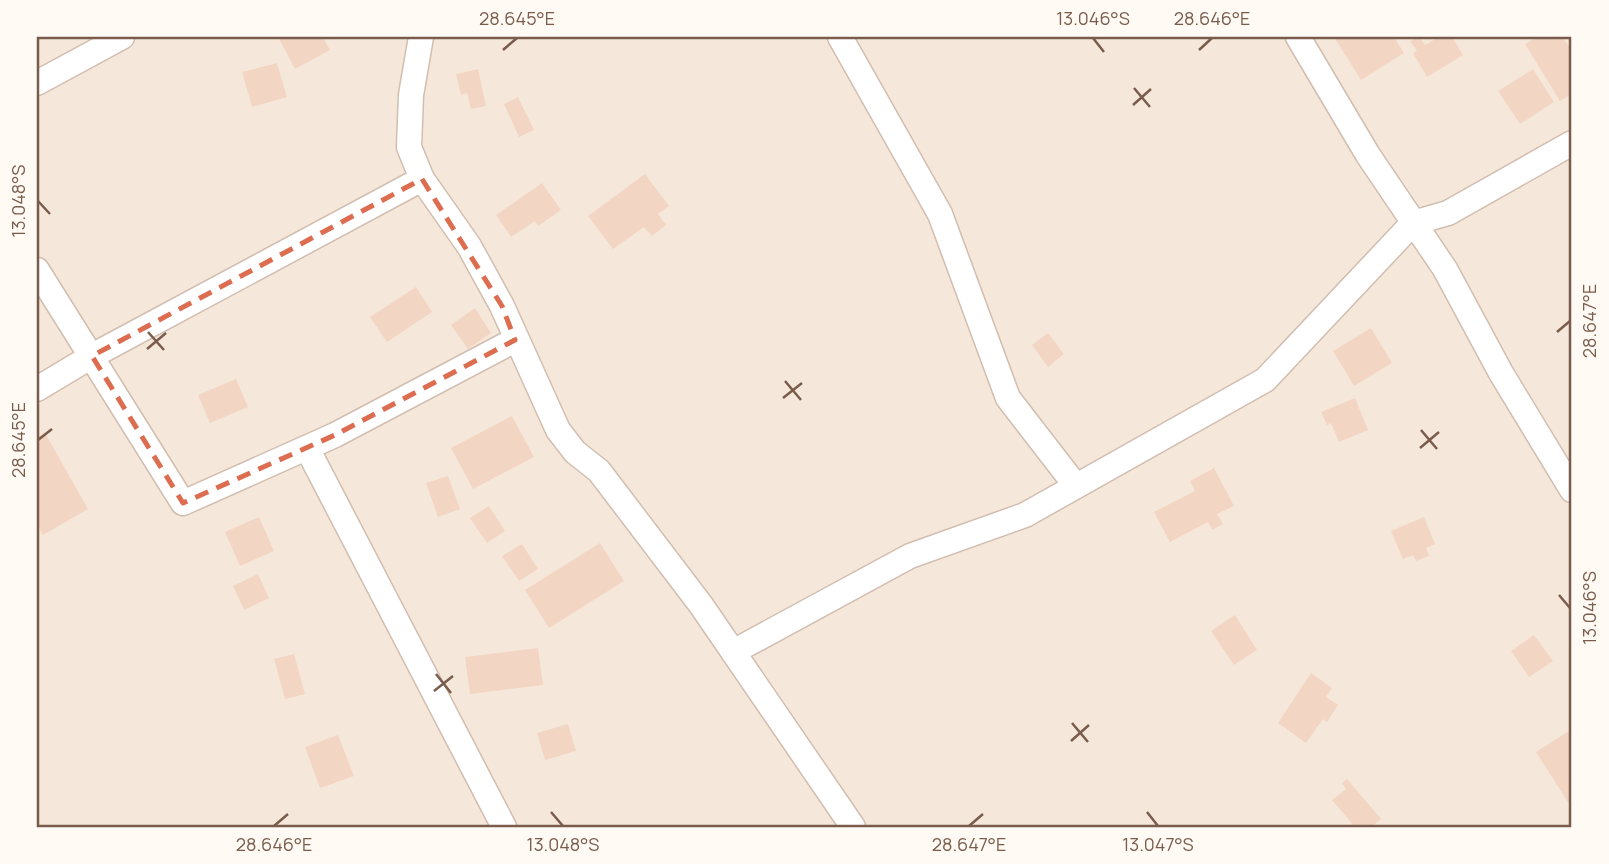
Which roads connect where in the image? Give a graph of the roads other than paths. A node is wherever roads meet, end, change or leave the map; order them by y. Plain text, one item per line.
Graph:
1 (122, 37) edge
2 (421, 37) edge
3 (840, 37) edge
4 (1298, 37) edge
5 (37, 83) edge
6 (1572, 143) edge
7 (422, 178) junction
8 (1413, 223) junction
9 (37, 270) edge
10 (515, 340) junction
11 (92, 356) junction
12 (37, 389) edge
13 (307, 448) junction
14 (1076, 486) junction
15 (1572, 490) edge
16 (733, 652) junction
17 (504, 827) edge
18 (853, 827) edge

1 - 5 street
2 - 7 street
3 - 14 street
4 - 8 street
6 - 8 street
7 - 10 street
7 - 11 street
8 - 14 street
8 - 15 street
9 - 11 street
10 - 13 street
10 - 16 street
11 - 12 street
11 - 13 street
13 - 17 street
14 - 16 street
16 - 18 street

